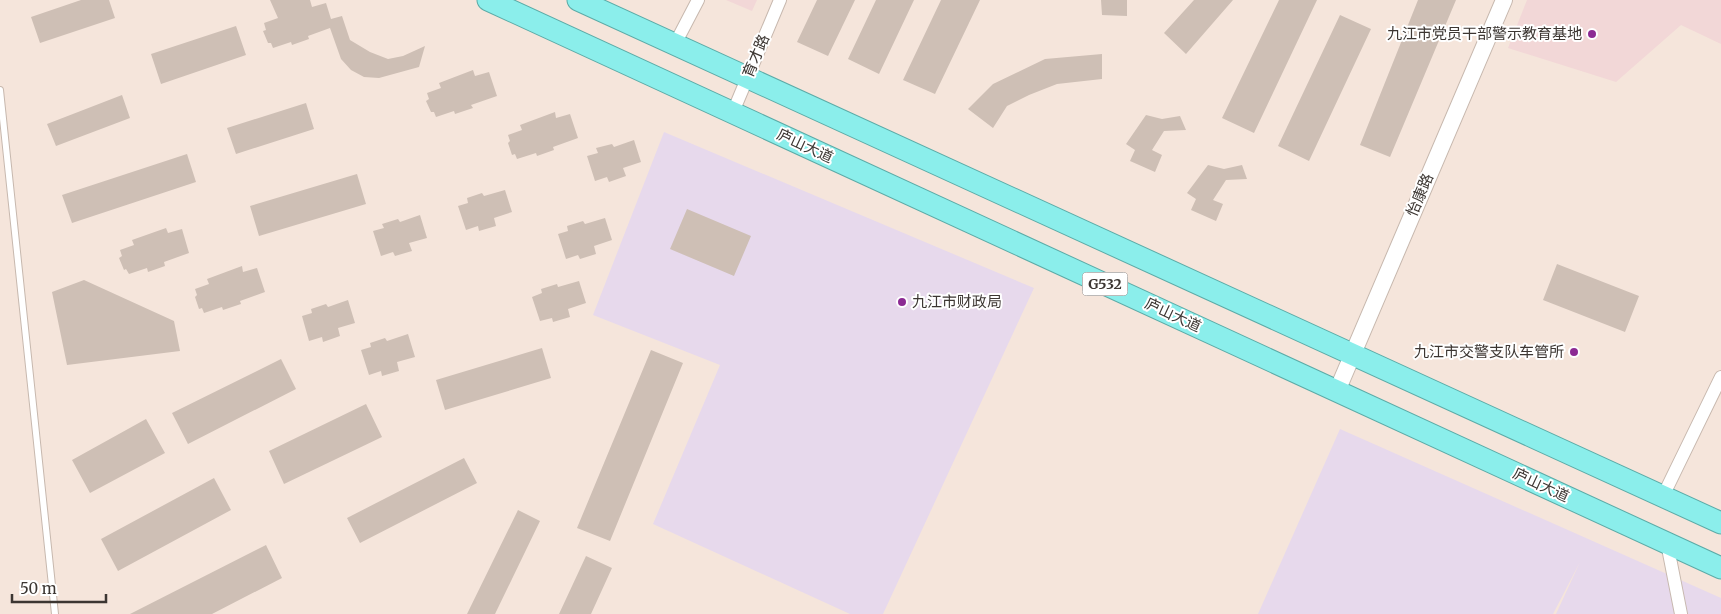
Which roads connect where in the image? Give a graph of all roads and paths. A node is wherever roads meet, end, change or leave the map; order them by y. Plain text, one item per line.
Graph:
1 (488, 0) edge
2 (578, 0) edge
3 (698, 0) edge
4 (780, 0) edge
5 (1504, 0) edge
6 (675, 44) junction
7 (747, 78) junction
8 (0, 90) edge
9 (733, 112) junction
10 (1352, 353) junction
11 (1721, 377) edge
12 (1337, 391) junction
13 (1663, 496) junction
14 (1721, 523) edge
15 (1667, 543) junction
16 (1721, 568) edge
17 (56, 614) edge
18 (1681, 614) edge

1 - 9 highway, 庐山大道 / G532
2 - 6 highway, G532
3 - 6 street
4 - 7 street, 育才路
5 - 10 street, 怡康路
6 - 7 highway, G532
7 - 9 street, 育才路
7 - 10 highway, G532
8 - 17 lane
9 - 12 highway, 庐山大道 / G532
10 - 12 street, 怡康路
10 - 13 highway, G532
11 - 13 street
12 - 15 highway, 庐山大道 / G532
13 - 14 highway, G532
15 - 16 highway, 庐山大道 / G532
15 - 18 street

